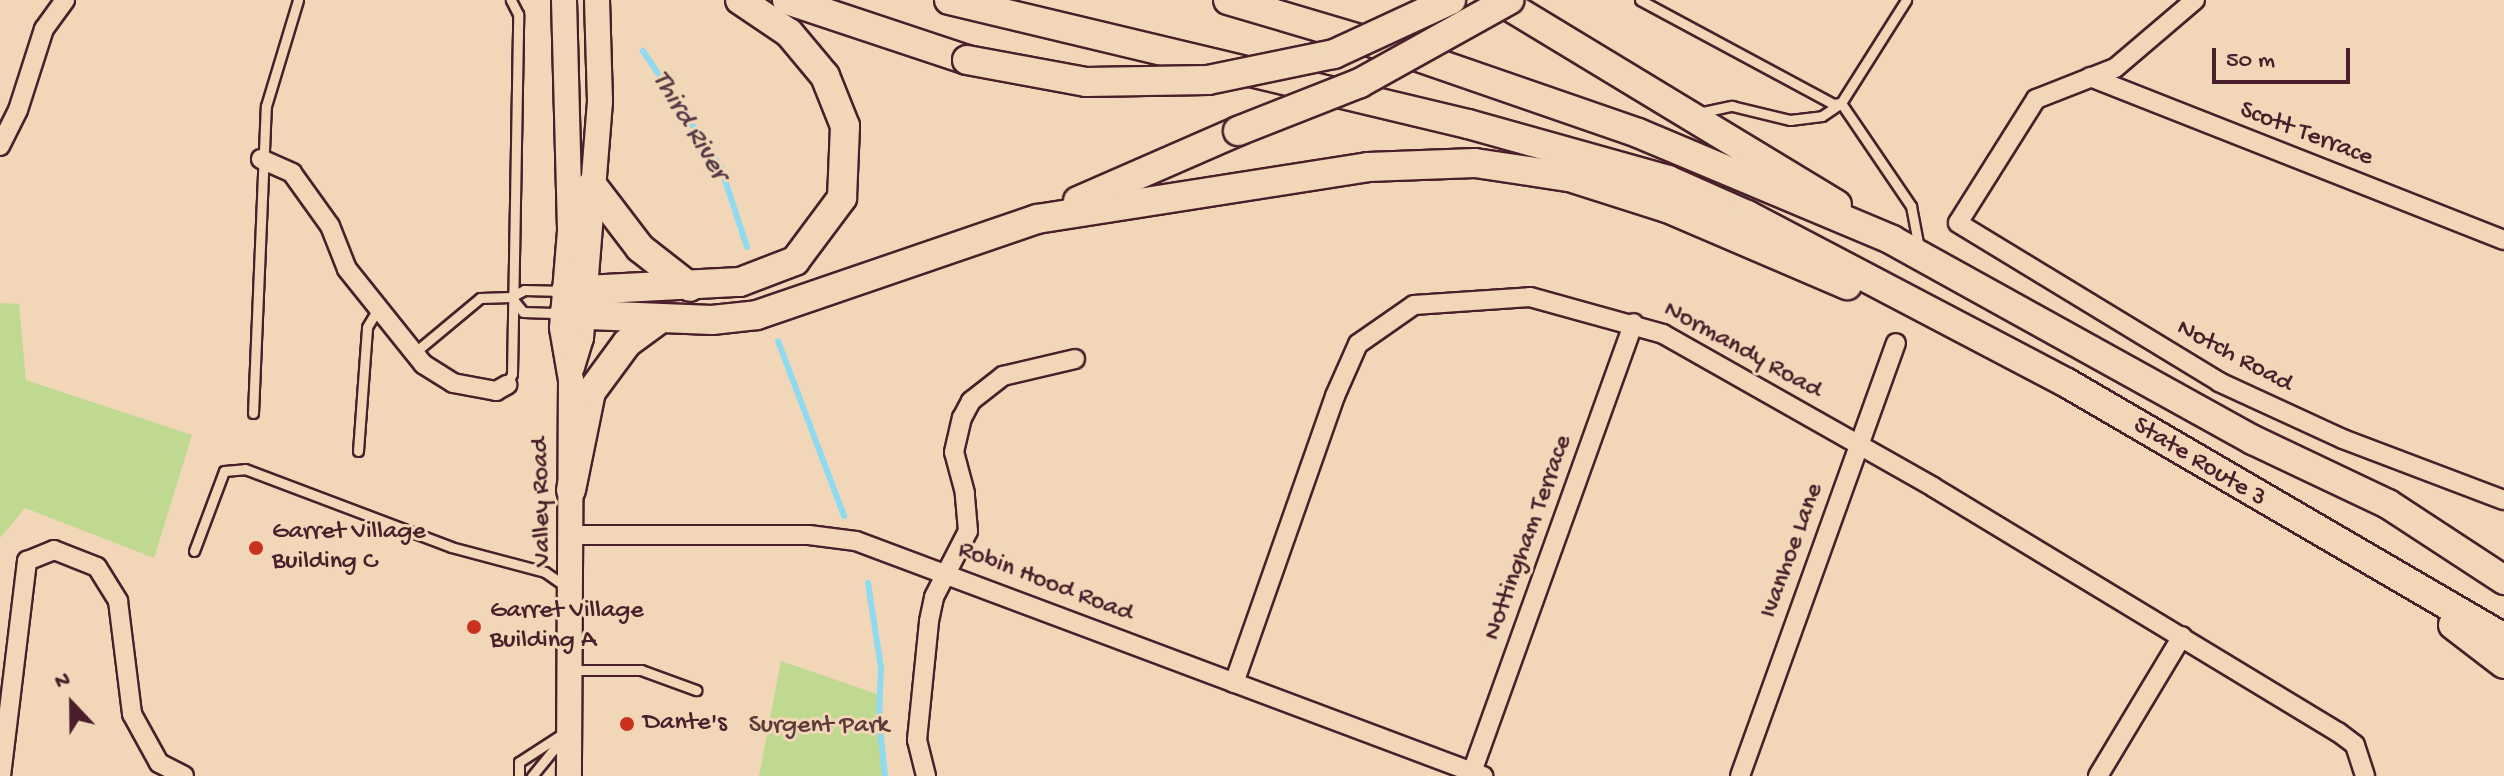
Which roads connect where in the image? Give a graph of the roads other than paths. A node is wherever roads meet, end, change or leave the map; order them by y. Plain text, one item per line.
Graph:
1 (65, 0) edge
2 (298, 0) edge
3 (511, 0) edge
4 (564, 0) edge
5 (597, 0) edge
6 (740, 0) edge
7 (787, 0) edge
8 (949, 0) edge
9 (1228, 0) edge
10 (1451, 0) edge
11 (1499, 0) edge
12 (1509, 0) edge
13 (1640, 0) edge
14 (1906, 0) edge
15 (2195, 0) edge
16 (2090, 77) junction
17 (1841, 103) junction
18 (1695, 114) junction
19 (0, 146) edge
20 (261, 159) junction
21 (592, 185) junction
22 (1037, 219) junction
23 (1892, 240) junction
24 (2504, 240) edge
25 (1921, 254) junction
26 (690, 287) junction
27 (1892, 291) junction
28 (511, 297) junction
29 (574, 302) junction
30 (378, 309) junction
31 (661, 318) junction
32 (1634, 323) junction
33 (1896, 343) dead end
34 (414, 353) junction
35 (1075, 359) dead end
36 (507, 385) joint
37 (253, 413) dead end
38 (1859, 445) junction
39 (358, 451) dead end
40 (571, 490) junction
41 (2504, 500) edge
42 (570, 535) junction
43 (2328, 538) junction
44 (194, 551) dead end
45 (946, 574) junction
46 (2504, 580) edge
47 (572, 591) junction
48 (2182, 636) junction
49 (2504, 638) edge
50 (2504, 664) edge
51 (570, 670) junction
52 (1234, 683) junction
53 (696, 690) dead end
54 (570, 729) junction
55 (1477, 774) edge
56 (1, 776) edge
57 (184, 776) edge
58 (519, 776) edge
59 (532, 776) edge
60 (569, 776) edge
61 (926, 776) edge
62 (1740, 776) edge
63 (2098, 776) edge
64 (2365, 776) edge

1 - 19 street
2 - 20 lane
3 - 28 lane
4 - 29 main road, Valley Road
5 - 21 main road, Valley Road
6 - 26 highway
7 - 10 highway, bridge
8 - 27 highway, State Route 3
9 - 23 highway
11 - 18 highway
12 - 22 highway, bridge
13 - 17 lane
14 - 17 lane
15 - 16 street
16 - 24 street, Scott Terrace
16 - 41 street, Notch Road
17 - 18 lane
17 - 25 lane
18 - 23 highway
20 - 30 street
20 - 37 lane
21 - 26 highway
21 - 29 main road, Valley Road
22 - 27 highway
22 - 31 highway
23 - 25 highway, State Route 3
25 - 46 highway, State Route 3
26 - 29 highway
27 - 43 highway, State Route 3
28 - 29 lane
28 - 29 lane
28 - 34 lane
28 - 36 lane
29 - 31 highway
29 - 40 main road, Valley Road
30 - 34 street
30 - 39 lane
31 - 40 highway
32 - 38 street, Normandy Road
32 - 52 street, Normandy Road
32 - 55 street, Nottingham Terrace
33 - 38 street, Ivanhoe Lane
34 - 36 street
35 - 45 street
38 - 48 street, Normandy Road
38 - 62 street, Ivanhoe Lane
40 - 42 main road, Valley Road
42 - 45 street, Robin Hood Road
42 - 47 main road, Valley Road
43 - 49 highway, State Route 3
43 - 50 highway
44 - 47 lane
45 - 52 street, Robin Hood Road
45 - 61 street
47 - 51 main road, Valley Road
48 - 63 street
48 - 64 street, Normandy Road
51 - 53 lane
51 - 54 main road, Valley Road
52 - 55 street, Robin Hood Road
54 - 58 lane
54 - 59 lane
54 - 60 main road, Valley Road
56 - 57 street

